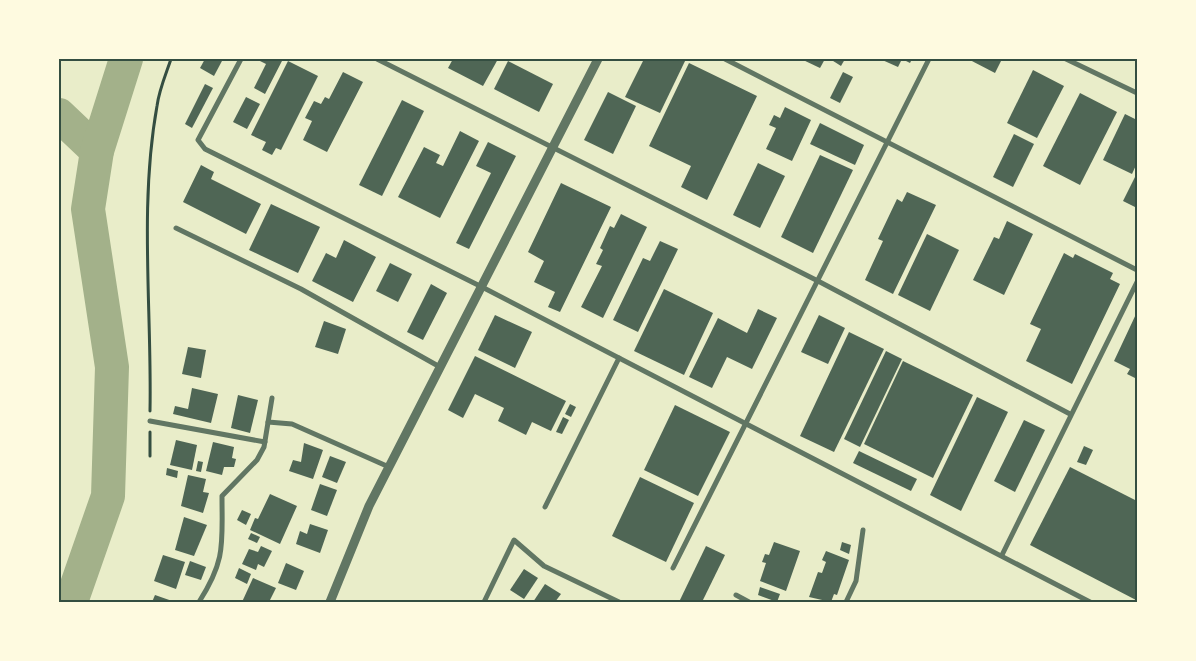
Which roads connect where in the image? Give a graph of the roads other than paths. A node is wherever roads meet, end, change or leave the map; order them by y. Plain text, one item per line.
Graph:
1 (241, 59) edge
2 (377, 59) edge
3 (598, 59) edge
4 (725, 59) edge
5 (929, 59) edge
6 (1066, 59) edge
7 (1137, 93) edge
8 (888, 141) junction
9 (552, 149) junction
10 (176, 228) dead end
11 (1137, 270) edge
12 (818, 281) junction
13 (1137, 282) edge
14 (482, 287) junction
15 (619, 358) junction
16 (440, 367) junction
17 (272, 398) dead end
18 (1070, 414) junction
19 (150, 421) road end
20 (268, 422) junction
21 (746, 424) junction
22 (265, 442) junction
23 (389, 467) junction
24 (545, 507) dead end
25 (863, 530) dead end
26 (1002, 555) junction
27 (673, 568) dead end
28 (736, 595) dead end
29 (199, 602) edge
30 (330, 602) edge
31 (484, 602) edge
32 (620, 602) edge
33 (749, 602) edge
34 (846, 602) edge
35 (1090, 602) edge

1 - 14 street
2 - 9 street
3 - 9 street
4 - 8 street
5 - 8 street
6 - 7 street
8 - 11 street
8 - 12 street
9 - 12 street
9 - 14 street
10 - 16 street
12 - 18 street
12 - 21 street
13 - 18 street
14 - 15 street
14 - 16 street
15 - 21 street
15 - 24 street
16 - 23 street
17 - 20 street
18 - 26 street
19 - 22 street
20 - 22 street
20 - 23 street
21 - 26 street
21 - 27 street
22 - 29 street
23 - 30 street
25 - 34 street
26 - 35 street
28 - 33 street
31 - 32 street

